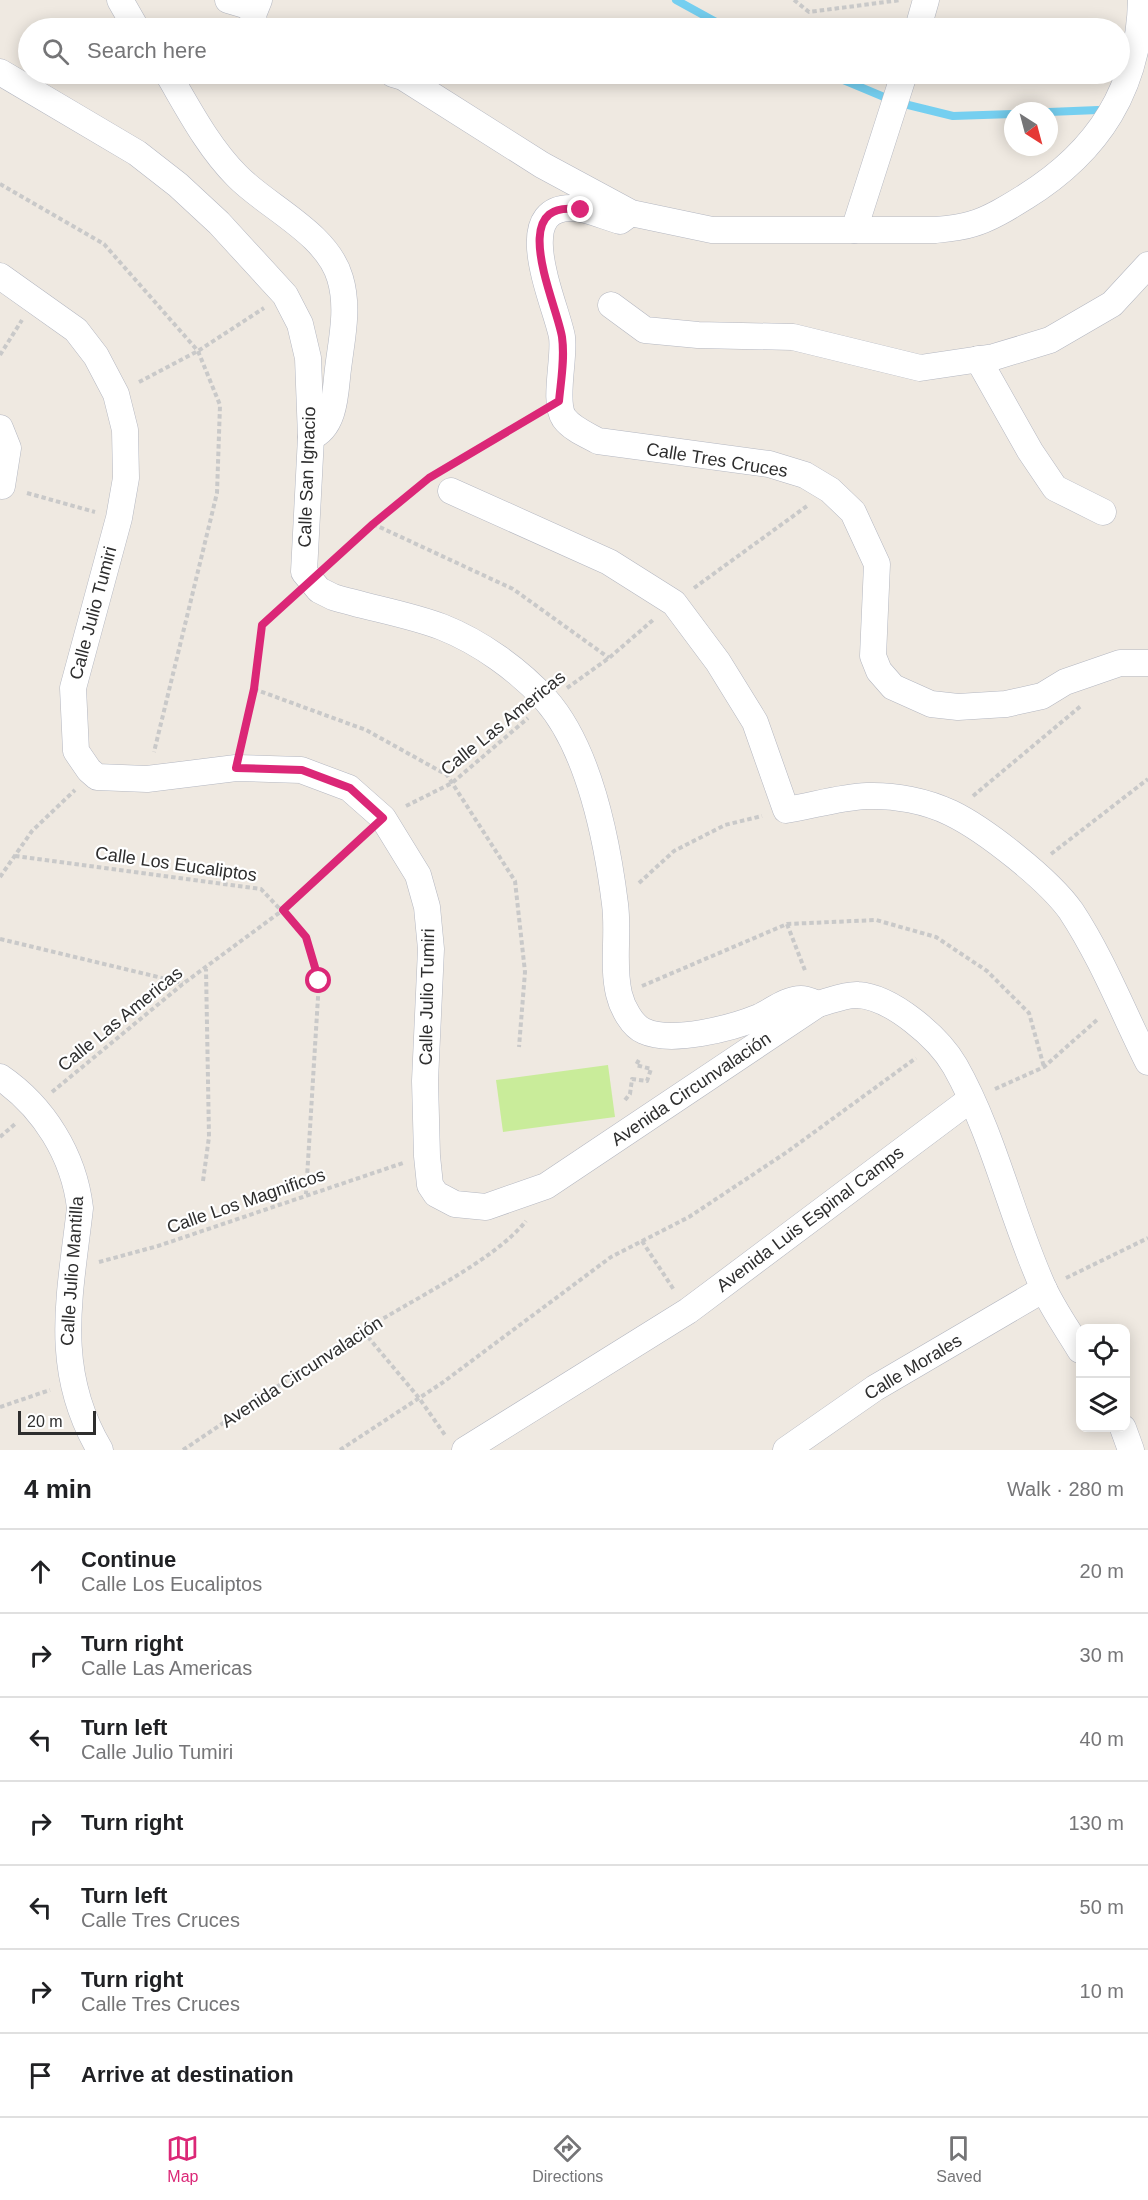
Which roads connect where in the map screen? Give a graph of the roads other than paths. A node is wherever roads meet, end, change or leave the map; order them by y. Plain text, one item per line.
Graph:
1 (120, 0) edge
2 (228, 0) edge
3 (926, 0) edge
4 (257, 12) edge
5 (1143, 17) edge
6 (130, 18) edge
7 (921, 18) edge
8 (1130, 69) edge
9 (0, 72) edge
10 (18, 83) edge
11 (20, 84) edge
12 (174, 84) edge
13 (414, 84) edge
14 (901, 84) edge
15 (1125, 84) edge
16 (632, 213) junction
17 (854, 230) junction
18 (1148, 265) edge
19 (0, 276) edge
20 (611, 305) dead end
21 (978, 359) junction
22 (0, 428) edge
23 (311, 437) junction
24 (443, 478) road end
25 (2, 486) road end
26 (1103, 512) dead end
27 (1148, 663) edge
28 (818, 1004) junction
29 (1148, 1062) edge
30 (0, 1077) edge
31 (971, 1100) junction
32 (546, 1186) joint
33 (1044, 1289) junction
34 (1076, 1343) edge
35 (1124, 1432) edge
36 (458, 1446) edge
37 (100, 1450) edge
38 (786, 1450) edge
39 (1131, 1450) edge

1 - 6 street
2 - 4 street
3 - 7 street
5 - 8 street
9 - 10 street, Calle San Ignacio
11 - 23 street, Calle San Ignacio
12 - 23 street
13 - 16 street
14 - 17 street
15 - 17 street
16 - 17 street
16 - 27 street, Calle Tres Cruces
18 - 21 street
19 - 32 street, Calle Julio Tumiri
20 - 21 street
21 - 26 street
22 - 25 street
23 - 28 street, Calle San Ignacio
24 - 29 street
28 - 31 street, Avenida Circunvalación
28 - 32 street, Avenida Circunvalación
30 - 37 street, Calle Julio Mantilla
31 - 33 street, Avenida Circunvalación
31 - 36 street, Avenida Luis Espinal Camps
33 - 34 street, Avenida Circunvalación
33 - 38 street, Calle Morales
35 - 39 street

